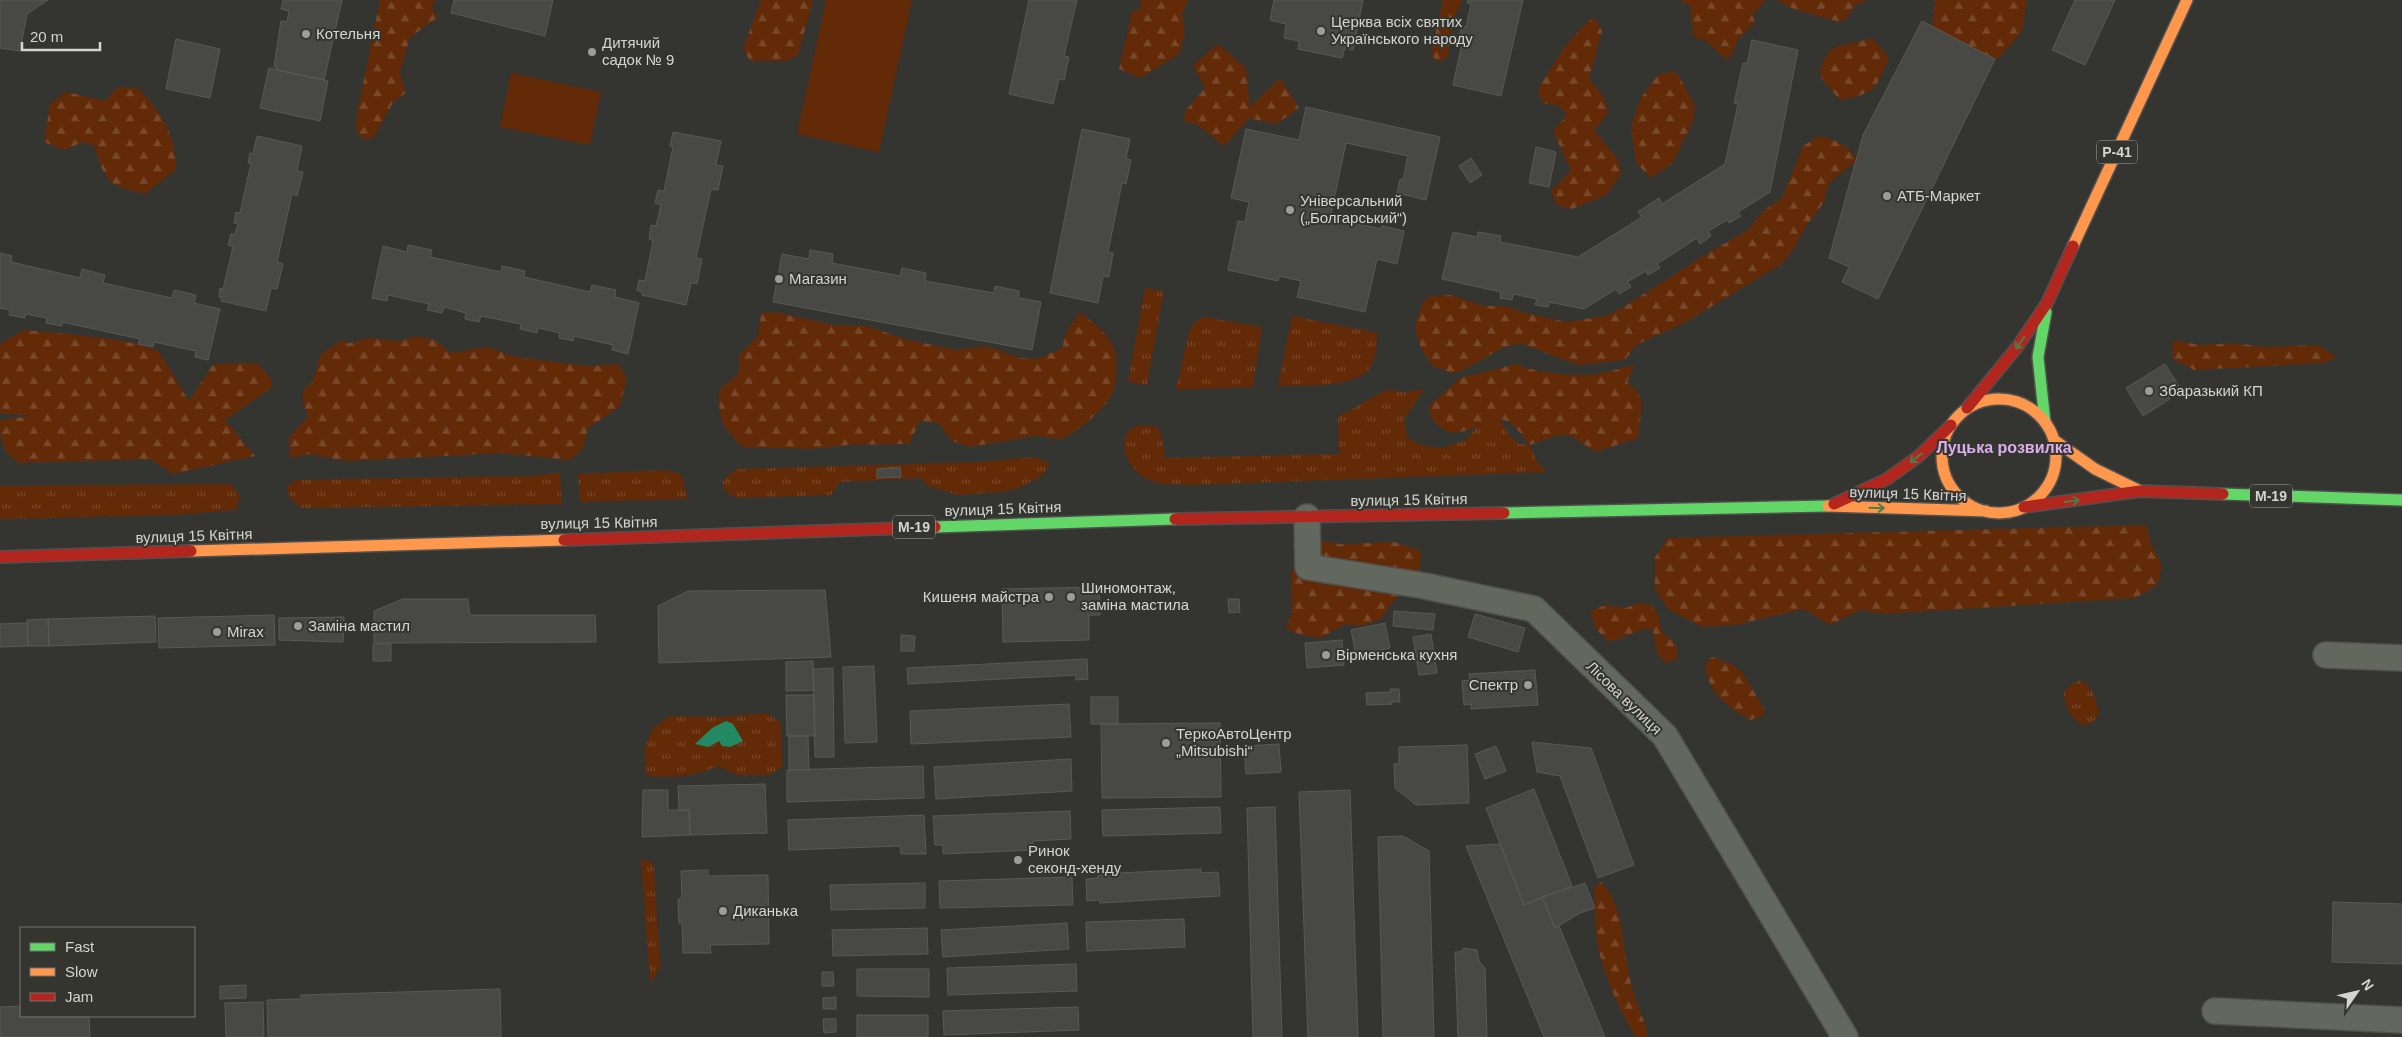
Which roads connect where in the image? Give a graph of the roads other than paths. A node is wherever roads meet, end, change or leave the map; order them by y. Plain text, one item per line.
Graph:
1 (2187, 0) edge
2 (2047, 303) junction
3 (1967, 408) junction
4 (2045, 422) junction
5 (1952, 424) junction
6 (2054, 440) junction
7 (2140, 491) junction
8 (2402, 500) edge
9 (1828, 506) junction
10 (2024, 507) junction
11 (1986, 511) junction
12 (1307, 517) junction
13 (0, 558) edge
14 (2326, 655) dead end
15 (2402, 658) edge
16 (2215, 1011) dead end
17 (2402, 1020) edge
18 (1845, 1037) edge

1 - 2 main road, Р-41
2 -> 3 main road, Р-41
2 - 4 main road, Р-41
3 - 4 main road, М-19
3 - 5 main road, М-19
4 - 6 main road, М-19
5 -> 9 main road, вулиця 15 Квітня / М-19
5 - 11 main road, М-19
6 - 7 main road, М-19
6 - 10 main road, М-19
7 - 8 main road, М-19
10 -> 7 main road, М-19
9 -> 11 main road, вулиця 15 Квітня / М-19
9 - 12 main road, вулиця 15 Квітня / М-19
10 - 11 main road, М-19
12 - 13 main road, вулиця 15 Квітня / М-19
12 - 18 street, Лісова вулиця
14 - 15 street
16 - 17 street

